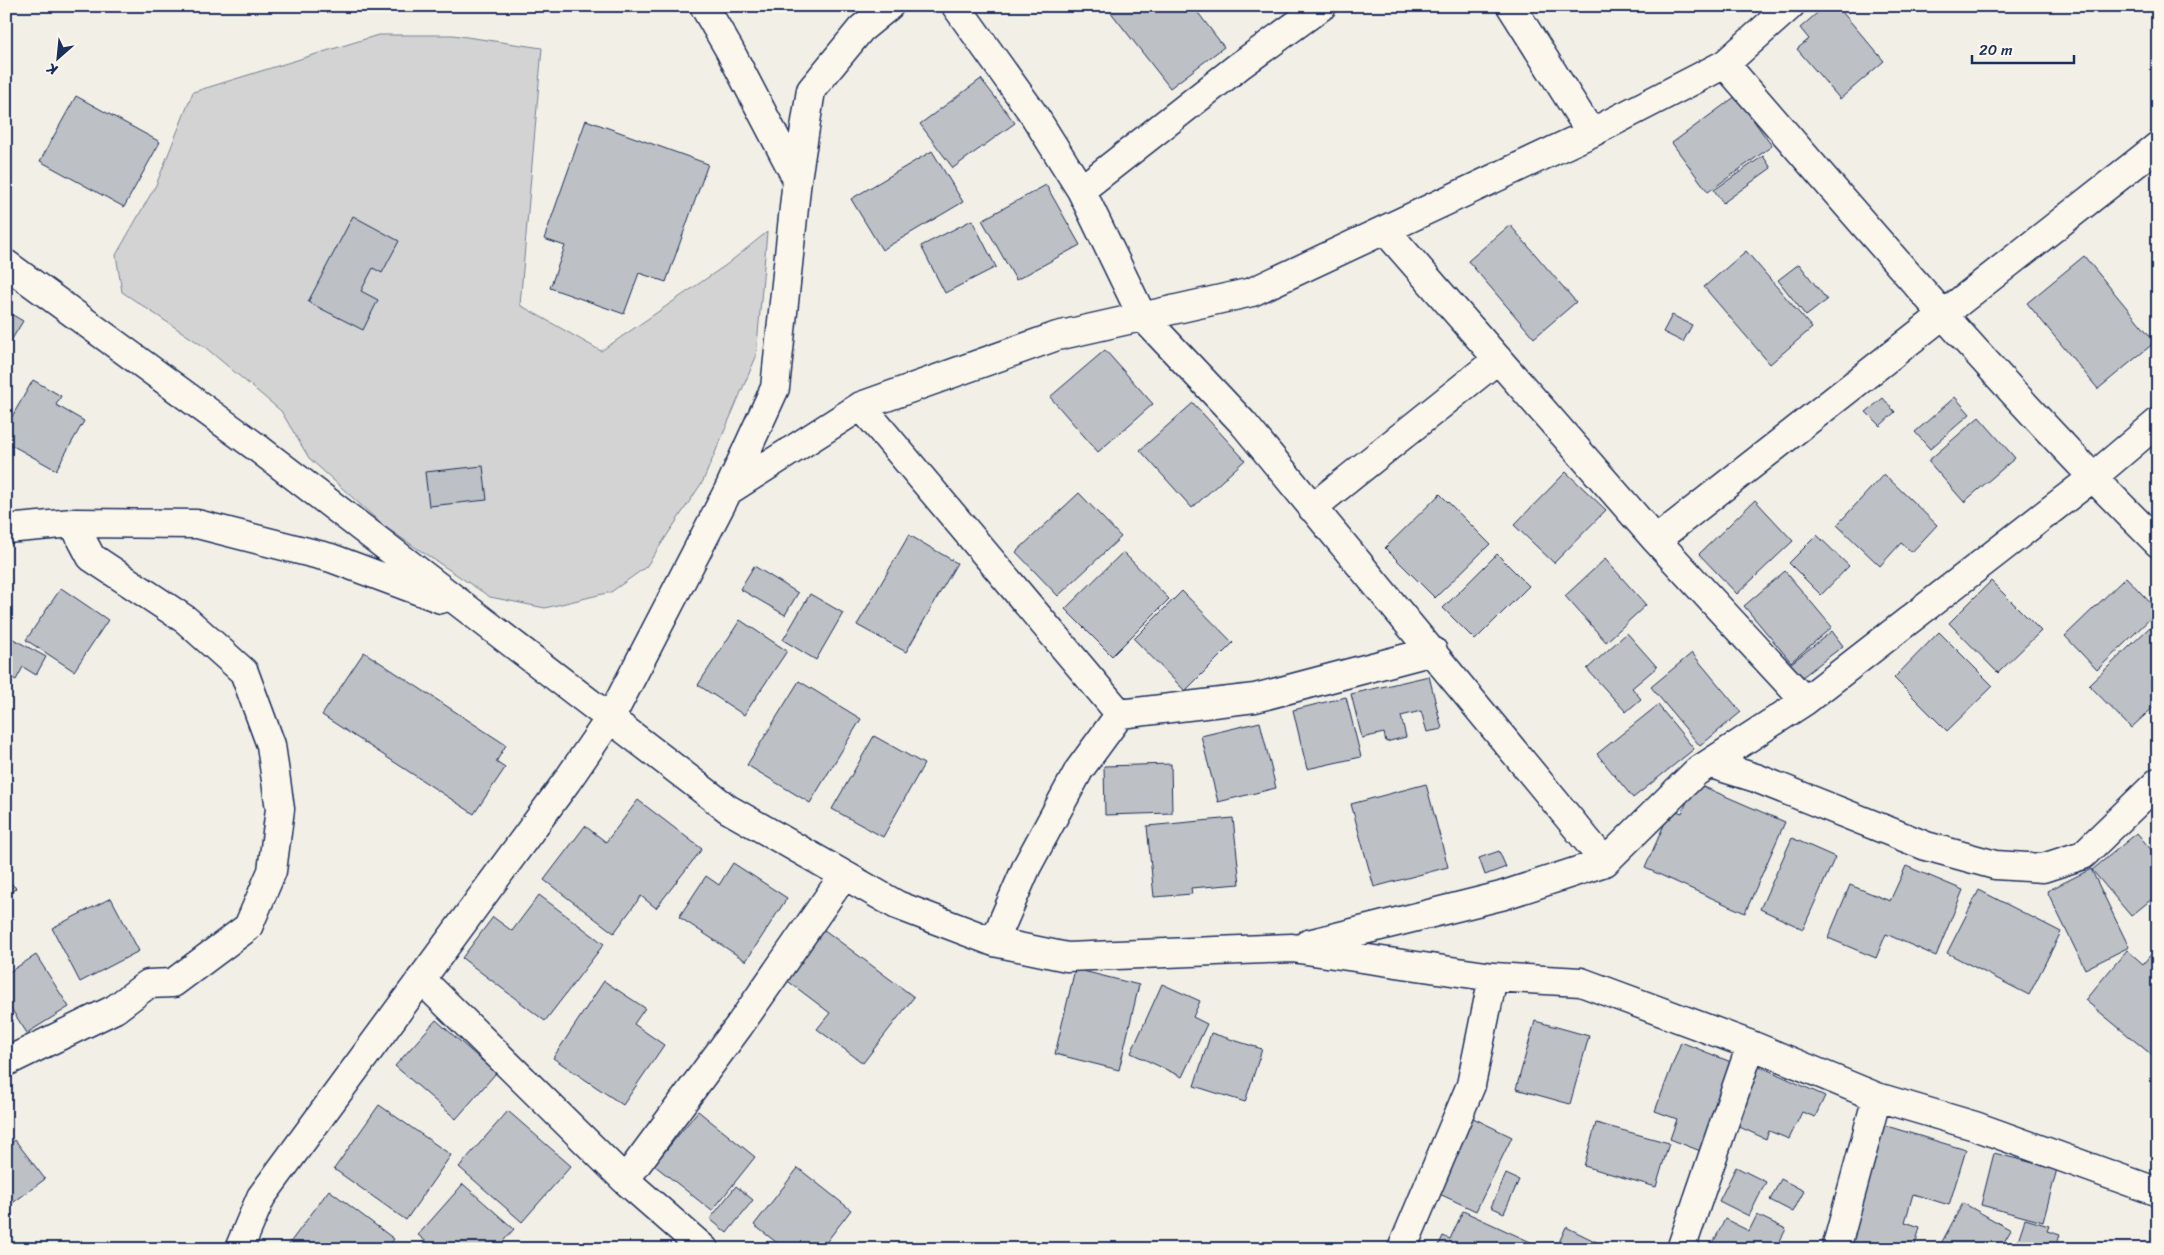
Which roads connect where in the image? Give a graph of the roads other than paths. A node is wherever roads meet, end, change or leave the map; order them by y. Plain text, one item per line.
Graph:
1 (704, 6) edge
2 (889, 6) edge
3 (956, 6) edge
4 (1322, 6) edge
5 (1511, 6) edge
6 (1790, 6) edge
7 (1725, 64) junction
8 (1591, 133) junction
9 (2158, 146) edge
10 (797, 179) junction
11 (1081, 190) junction
12 (1385, 230) junction
13 (6, 264) edge
14 (1942, 314) junction
15 (1142, 316) junction
16 (1498, 359) junction
17 (861, 406) junction
18 (2158, 422) edge
19 (2092, 478) junction
20 (728, 490) junction
21 (1312, 508) junction
22 (73, 523) junction
23 (6, 529) edge
24 (1656, 540) junction
25 (2158, 543) edge
26 (466, 608) junction
27 (1433, 651) junction
28 (1805, 701) junction
29 (1120, 714) junction
30 (611, 717) junction
31 (1711, 764) junction
32 (2158, 782) edge
33 (1605, 862) junction
34 (844, 875) junction
35 (994, 942) junction
36 (1292, 948) junction
37 (1493, 976) junction
38 (421, 979) junction
39 (1751, 1045) junction
40 (6, 1062) edge
41 (1877, 1097) junction
42 (625, 1180) junction
43 (2158, 1192) edge
44 (239, 1249) edge
45 (704, 1249) edge
46 (1402, 1249) edge
47 (1681, 1249) edge
48 (1836, 1249) edge

1 - 10 street
2 - 10 street
3 - 11 street
4 - 11 street
5 - 8 street
6 - 7 street
7 - 8 street
7 - 14 street
8 - 12 street
9 - 14 street
10 - 20 street
11 - 15 street
12 - 15 street
12 - 16 street
13 - 26 street
14 - 19 street
14 - 24 street
15 - 17 street
15 - 21 street
16 - 21 street
16 - 24 street
17 - 20 street
17 - 29 street
18 - 19 street
19 - 25 street
19 - 28 street
20 - 30 street
21 - 27 street
22 - 23 street
22 - 26 street
22 - 40 street
24 - 28 street
26 - 30 street
27 - 29 street
27 - 33 street
28 - 31 street
29 - 35 street
30 - 34 street
30 - 38 street
31 - 32 street
31 - 33 street
33 - 36 street
34 - 35 street
34 - 42 street
35 - 36 street
36 - 37 street
37 - 39 street
37 - 46 street
38 - 42 street
38 - 44 street
39 - 41 street
39 - 47 street
41 - 43 street
41 - 48 street
42 - 45 street

